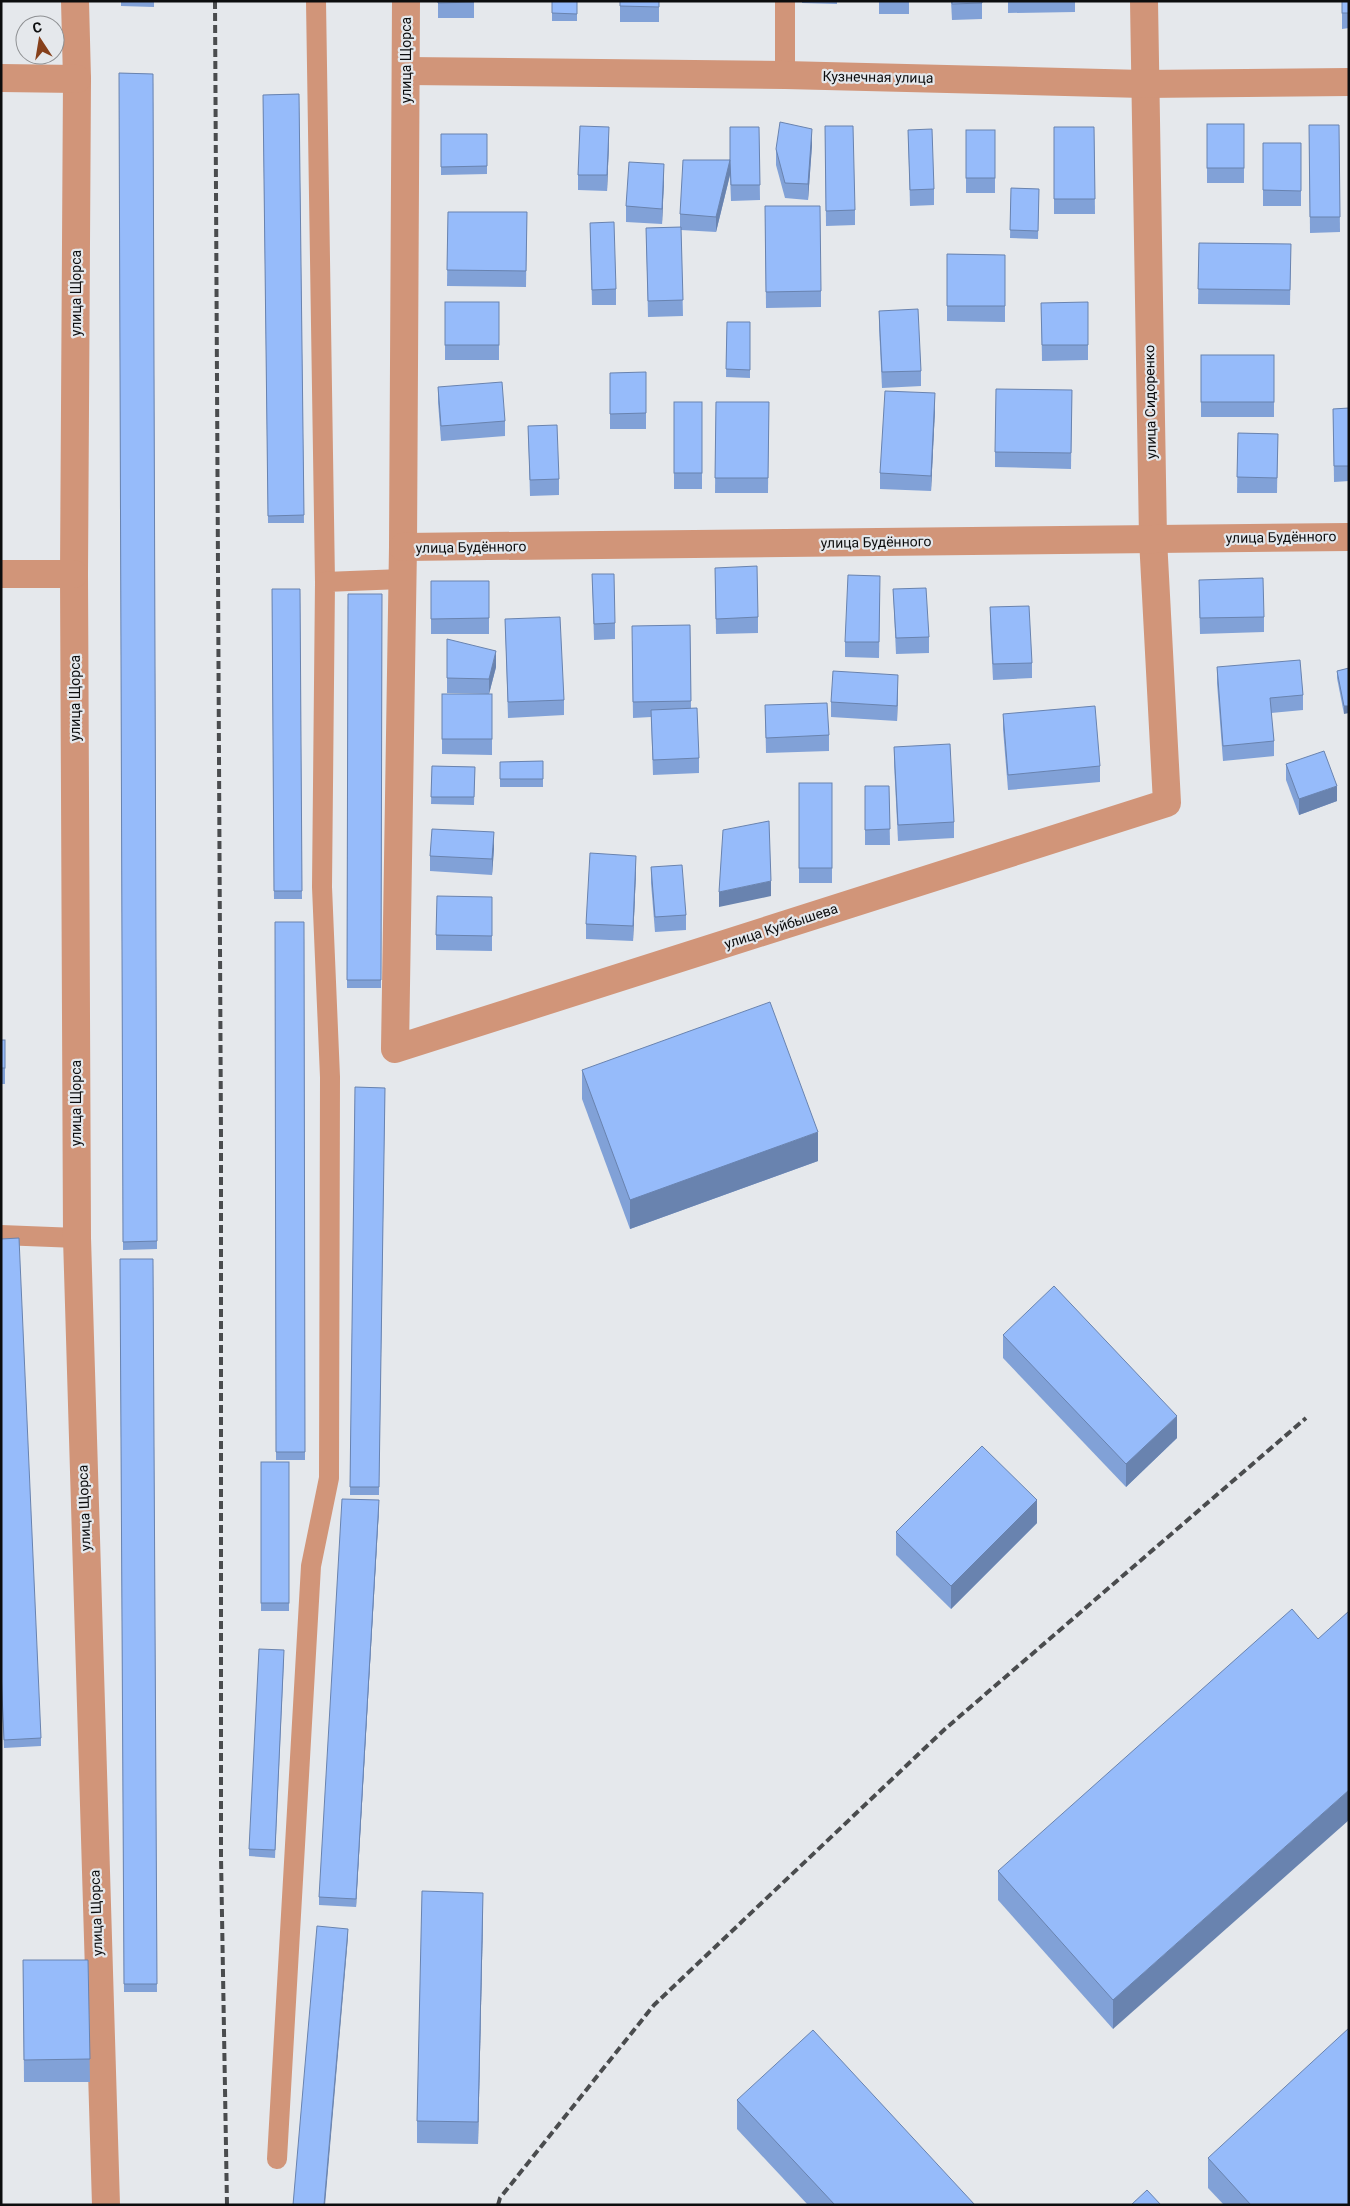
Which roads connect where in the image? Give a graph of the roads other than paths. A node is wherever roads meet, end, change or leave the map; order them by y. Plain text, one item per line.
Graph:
1 (74, 1) edge
2 (316, 1) edge
3 (406, 1) edge
4 (785, 1) edge
5 (1144, 1) edge
6 (407, 71) junction
7 (785, 75) junction
8 (1, 78) edge
9 (78, 79) junction
10 (1349, 82) edge
11 (1143, 84) junction
12 (1349, 537) edge
13 (1153, 539) junction
14 (403, 548) junction
15 (1, 574) edge
16 (74, 574) junction
17 (402, 579) junction
18 (325, 582) junction
19 (1167, 803) joint
20 (394, 1048) joint
21 (1, 1235) edge
22 (77, 1238) junction
23 (277, 2159) dead end
24 (106, 2205) edge

1 - 9 street, улица Щорса
2 - 18 lane
3 - 6 street, улица Щорса
4 - 7 lane
5 - 11 street, улица Сидоренко
6 - 7 street, Кузнечная улица
6 - 14 street, улица Щорса
7 - 11 street, Кузнечная улица
8 - 9 street
9 - 16 street, улица Щорса
10 - 11 street, Кузнечная улица
11 - 13 street, улица Сидоренко
12 - 13 street, улица Будённого
13 - 14 street, улица Будённого
13 - 19 street, улица Сидоренко
14 - 17 street, улица Щорса
15 - 16 street
16 - 22 street, улица Щорса
17 - 18 lane
17 - 20 street, улица Щорса
18 - 23 lane
19 - 20 street, улица Куйбышева
21 - 22 lane
22 - 24 street, улица Щорса

